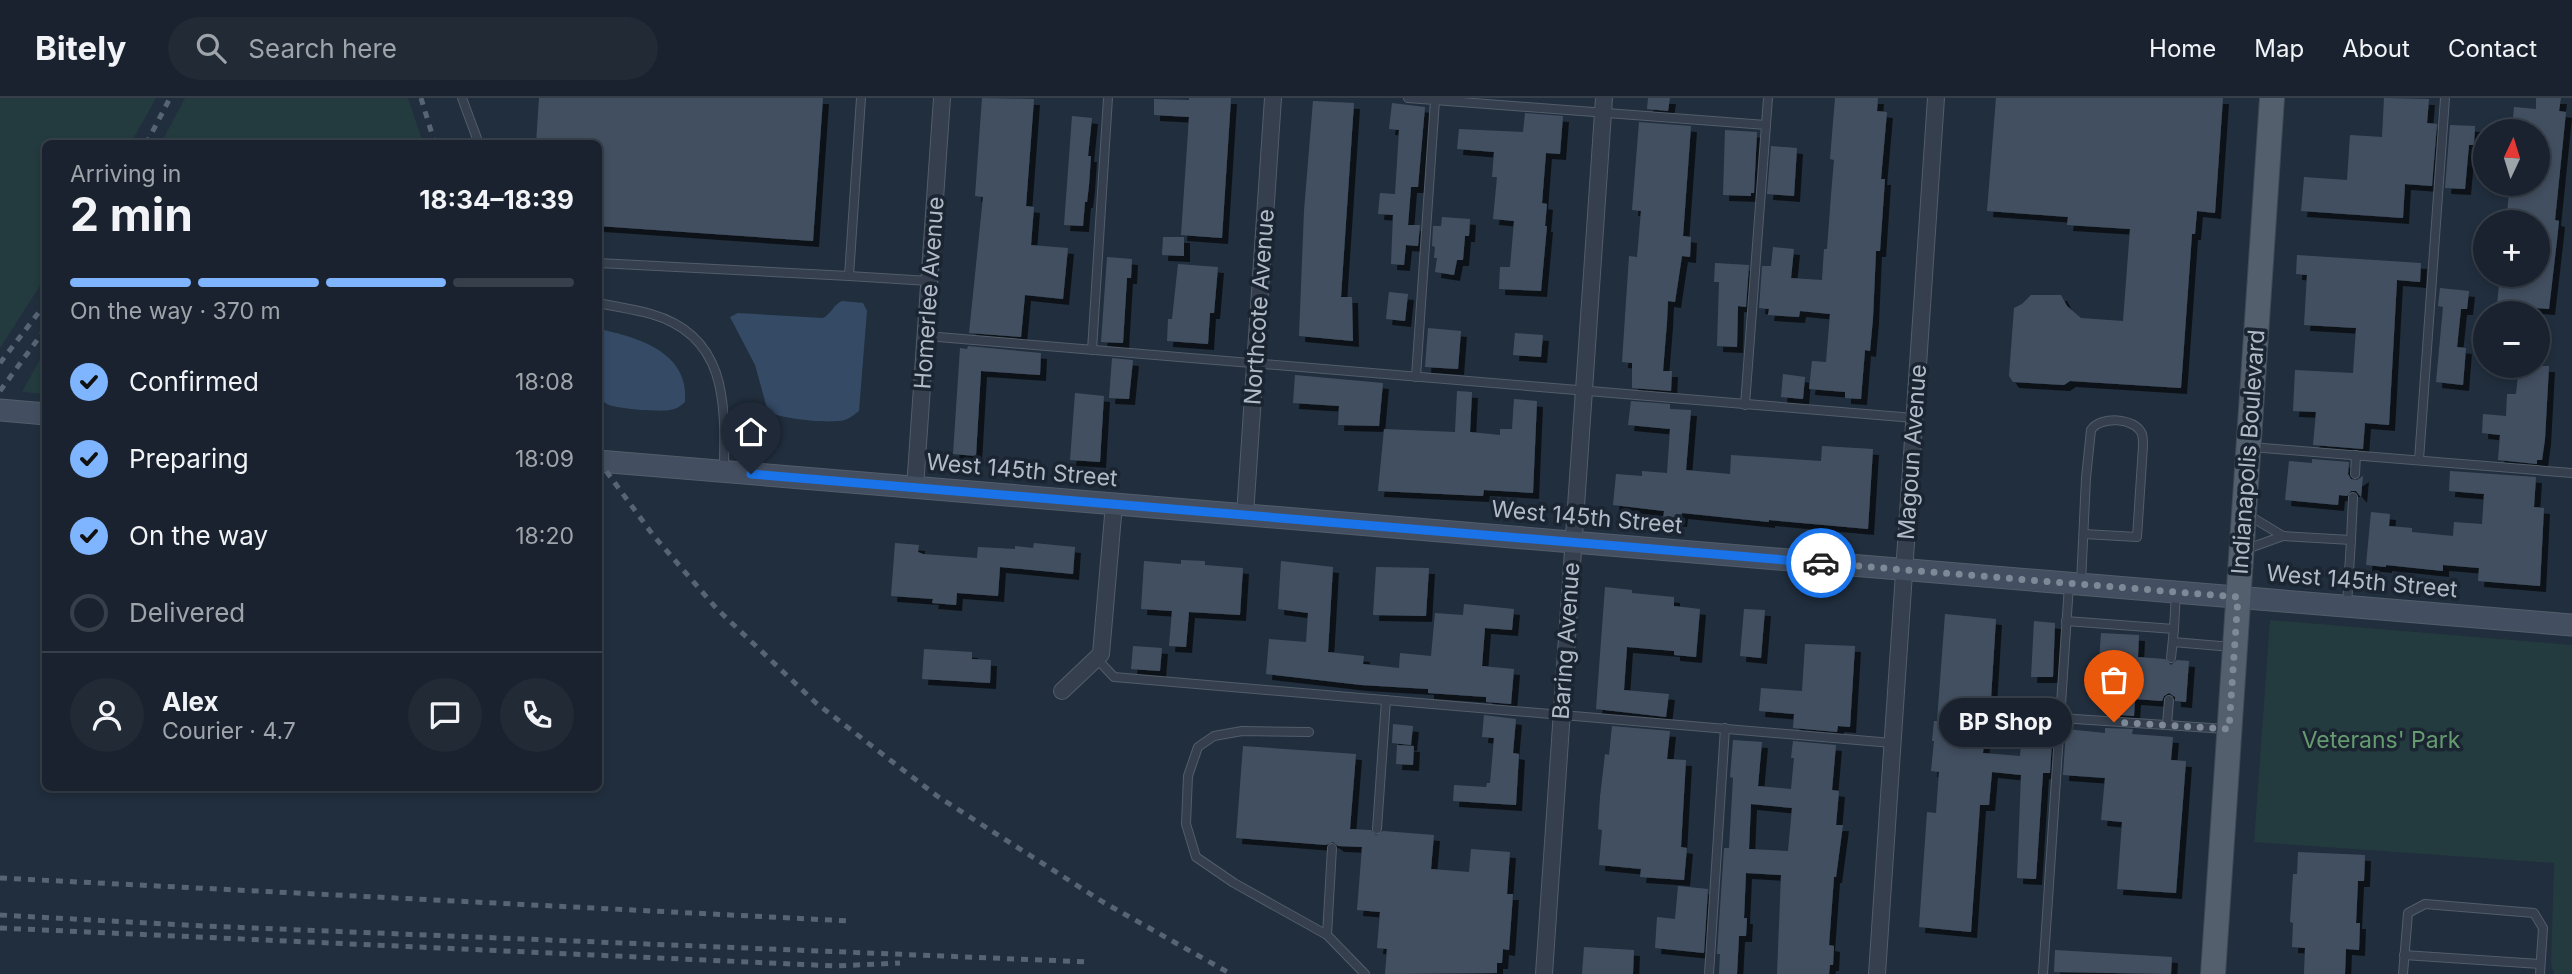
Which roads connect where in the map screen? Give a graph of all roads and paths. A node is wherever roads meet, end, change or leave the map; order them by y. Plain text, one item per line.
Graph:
1 (463, 98) edge
2 (861, 98) edge
3 (942, 98) edge
4 (1108, 98) edge
5 (1273, 98) edge
6 (1408, 98) edge
7 (1768, 98) edge
8 (1936, 98) edge
9 (2272, 98) edge
10 (2445, 98) edge
11 (1435, 100) junction
12 (1604, 105) edge
13 (1766, 125) junction
14 (478, 140) edge
15 (602, 263) edge
16 (849, 276) junction
17 (929, 281) junction
18 (602, 304) edge
19 (926, 336) junction
20 (1092, 350) junction
21 (1255, 364) junction
22 (1416, 377) junction
23 (1584, 392) junction
24 (1745, 405) junction
25 (0, 410) edge
26 (42, 414) edge
27 (1914, 418) junction
28 (2248, 447) junction
29 (2356, 455) junction
30 (2419, 460) junction
31 (602, 461) edge
32 (724, 472) junction
33 (2572, 473) edge
34 (2354, 474) dead end
35 (915, 488) junction
36 (2353, 497) dead end
37 (1114, 504) junction
38 (2244, 512) junction
39 (1245, 515) junction
40 (2084, 534) junction
41 (2283, 536) junction
42 (2351, 540) junction
43 (1573, 542) junction
44 (2241, 551) junction
45 (1904, 569) junction
46 (2075, 583) junction
47 (2176, 591) junction
48 (2238, 597) junction
49 (2347, 606) junction
50 (2066, 621) junction
51 (2572, 625) edge
52 (2174, 629) junction
53 (2173, 642) junction
54 (2235, 648) junction
55 (2171, 658) dead end
56 (1097, 659) junction
57 (1062, 691) dead end
58 (1386, 700) junction
59 (2169, 700) dead end
60 (1562, 715) junction
61 (2060, 718) junction
62 (2167, 725) junction
63 (1725, 728) junction
64 (2229, 729) junction
65 (1309, 732) dead end
66 (1892, 743) junction
67 (1377, 829) dead end
68 (1332, 848) dead end
69 (1327, 935) junction
70 (2404, 955) junction
71 (2540, 964) junction
72 (1365, 974) edge
73 (1544, 974) edge
74 (1709, 974) edge
75 (1877, 974) edge
76 (2043, 974) edge
77 (2213, 974) edge
78 (2403, 974) edge
79 (2540, 974) edge

1 - 14 lane
2 - 16 lane
3 - 17 street, Homerlee Avenue
4 - 20 lane
5 - 21 street, Northcote Avenue
6 - 11 lane
7 - 13 lane
8 - 27 street, Magoun Avenue
9 - 28 main road, Indianapolis Boulevard
10 - 30 lane
11 - 12 lane
11 - 22 lane
12 - 13 lane
12 - 23 street, Baring Avenue
13 - 24 lane
15 - 16 lane
16 - 17 lane
17 - 19 street, Homerlee Avenue
18 - 32 lane
19 - 20 lane
19 - 35 street, Homerlee Avenue
20 - 21 lane
21 - 22 lane
21 - 39 street, Northcote Avenue
22 - 23 lane
23 - 24 lane
23 - 43 street, Baring Avenue
24 - 27 lane
25 - 26 street
27 - 45 street, Magoun Avenue
28 - 29 lane
28 - 38 main road, Indianapolis Boulevard
29 - 30 lane
29 - 34 lane
30 - 33 lane
31 - 32 street, West 145th Street
32 - 35 street, West 145th Street
35 - 37 street, West 145th Street
36 - 42 lane
37 - 39 street, West 145th Street
37 - 56 street
38 - 41 lane
38 - 44 main road, Indianapolis Boulevard
39 - 43 street, West 145th Street
40 - 40 lane
40 - 46 lane
41 - 42 lane
41 - 44 lane
42 - 49 lane
43 - 45 street, West 145th Street
43 - 60 street, Baring Avenue
44 - 48 main road, Indianapolis Boulevard
45 - 46 street, West 145th Street
45 - 66 street, Magoun Avenue
46 - 47 street, West 145th Street
46 - 50 lane
47 - 48 street, West 145th Street
47 - 52 lane
48 - 49 street, West 145th Street
48 - 54 main road, Indianapolis Boulevard
49 - 51 street, West 145th Street
50 - 52 lane
50 - 61 lane
52 - 53 lane
53 - 54 lane
53 - 55 lane
54 - 64 main road, Indianapolis Boulevard
56 - 57 street
56 - 58 lane
58 - 60 lane
58 - 67 lane
59 - 62 lane
60 - 63 lane
60 - 73 street, Baring Avenue
61 - 62 lane
61 - 76 lane
62 - 64 lane
63 - 66 lane
63 - 74 lane
64 - 77 main road, Indianapolis Boulevard
65 - 69 lane
66 - 75 street, Magoun Avenue
68 - 69 lane
69 - 72 lane
70 - 71 lane
70 - 71 lane
70 - 78 lane
71 - 79 lane

